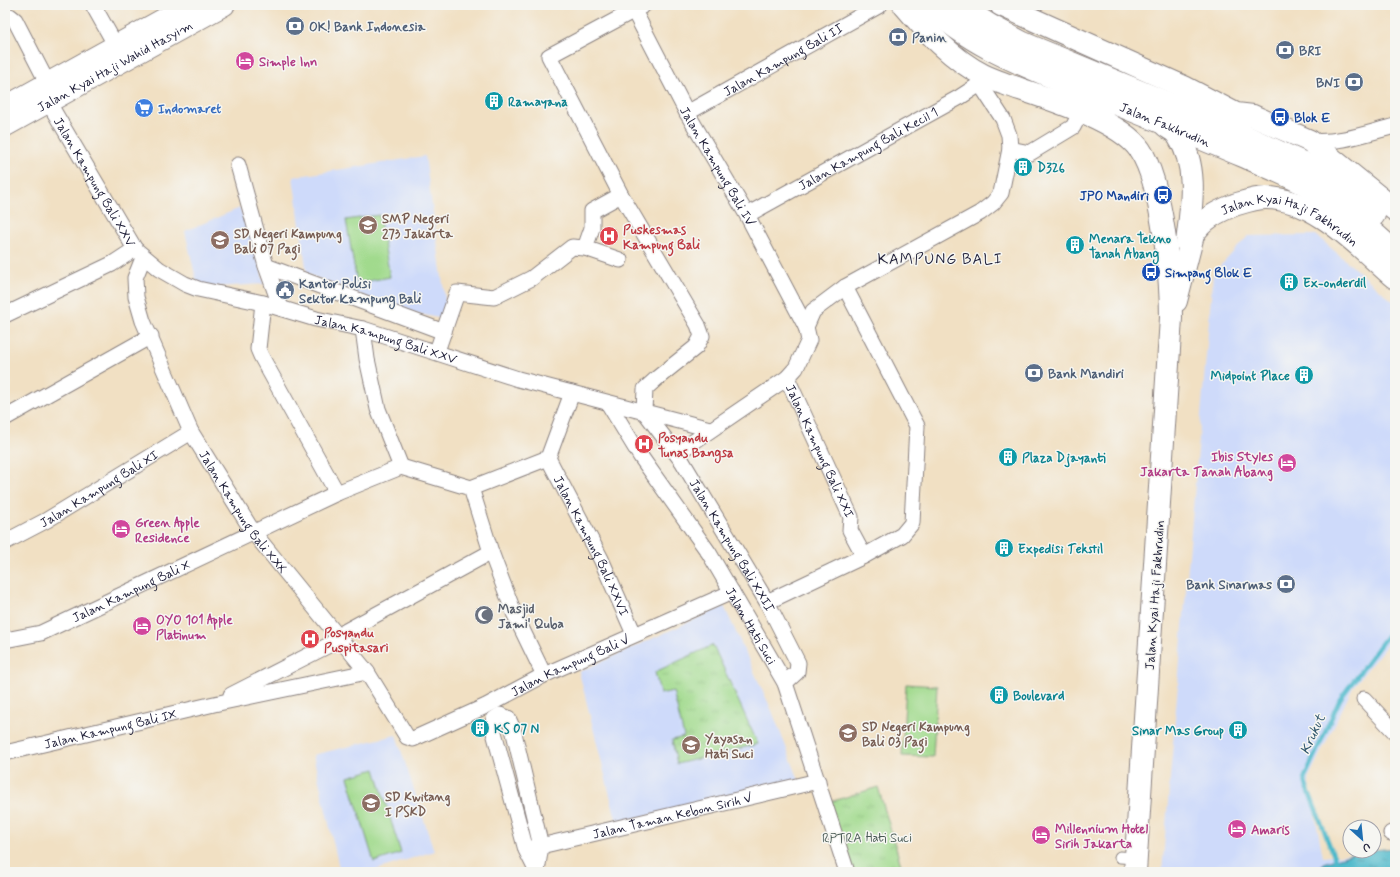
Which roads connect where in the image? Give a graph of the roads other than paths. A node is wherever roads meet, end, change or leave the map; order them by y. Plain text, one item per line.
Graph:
1 (92, 5) edge
2 (189, 5) edge
3 (224, 5) edge
4 (880, 5) edge
5 (904, 5) edge
6 (929, 5) edge
7 (958, 5) edge
8 (1001, 5) edge
9 (636, 7) edge
10 (5, 15) edge
11 (116, 46) junction
12 (981, 80) junction
13 (46, 91) junction
14 (5, 106) edge
15 (1081, 112) junction
16 (687, 113) junction
17 (1236, 114) junction
18 (1165, 125) junction
19 (5, 126) edge
20 (1395, 126) edge
21 (1310, 141) junction
22 (1139, 148) joint
23 (1010, 149) junction
24 (238, 165) dead end
25 (1337, 181) junction
26 (621, 195) junction
27 (1395, 210) edge
28 (746, 215) junction
29 (1395, 234) edge
30 (585, 248) junction
31 (1395, 252) edge
32 (139, 253) junction
33 (620, 260) dead end
34 (266, 266) junction
35 (1185, 266) junction
36 (1395, 278) edge
37 (845, 287) junction
38 (263, 303) junction
39 (280, 308) junction
40 (5, 315) edge
41 (1171, 318) junction
42 (806, 327) junction
43 (363, 329) junction
44 (443, 333) junction
45 (151, 336) junction
46 (437, 350) junction
47 (787, 378) junction
48 (572, 393) junction
49 (608, 403) junction
50 (644, 411) junction
51 (5, 418) edge
52 (710, 429) junction
53 (191, 432) junction
54 (677, 453) junction
55 (548, 458) junction
56 (401, 468) junction
57 (471, 488) junction
58 (337, 493) junction
59 (253, 532) junction
60 (5, 542) edge
61 (491, 552) junction
62 (864, 556) junction
63 (732, 592) junction
64 (767, 602) junction
65 (634, 634) junction
66 (340, 636) junction
67 (5, 640) edge
68 (367, 672) junction
69 (544, 675) junction
70 (785, 683) junction
71 (1364, 699) dead end
72 (214, 704) junction
73 (1395, 732) edge
74 (410, 738) joint
75 (5, 753) edge
76 (818, 781) junction
77 (541, 846) junction
78 (526, 850) junction
79 (1130, 863) edge
80 (537, 871) edge
81 (847, 872) edge

1 - 11 street
2 - 11 main road, Jalan Kyai Haji Wahid Hasyim
3 - 13 main road, Jalan Kyai Haji Wahid Hasyim
4 - 16 street, Jalan Kampung Bali II
5 - 12 main road, Jalan Fakhrudin
6 - 18 main road, Jalan Fakhrudin
7 - 25 main road, Jalan Fakhrudin
8 - 17 main road
9 - 16 street, Jalan Kampung Bali IV
9 - 26 street
10 - 13 street, Jalan Kampung Bali XXV
11 - 13 main road, Jalan Kyai Haji Wahid Hasyim
12 - 15 main road, Jalan Fakhrudin
12 - 23 street
12 - 28 street, Jalan Kampung Bali Kecil 1
13 - 14 main road, Jalan Kyai Haji Wahid Hasyim
13 - 19 main road, Jalan Kyai Haji Wahid Hasyim
13 - 32 street, Jalan Kampung Bali XXV
15 - 22 main road, Jalan Fakhrudin
15 - 23 street
16 - 28 street, Jalan Kampung Bali IV
17 - 21 main road
17 - 25 main road
18 - 31 main road, Jalan Fakhrudin
18 - 35 main road
20 - 21 street
21 - 27 main road
22 - 41 main road, Jalan Kyai Haji Fakhrudin
23 - 37 street
24 - 34 street
25 - 29 main road, Jalan Fakhrudin
26 - 30 street
26 - 50 street
28 - 42 street, Jalan Kampung Bali IV
30 - 33 street
30 - 44 street
32 - 38 street, Jalan Kampung Bali XXV
32 - 40 street
32 - 45 street, Jalan Kampung Bali XXX
34 - 39 street
34 - 44 street
35 - 36 main road, Jalan Kyai Haji Fakhrudin
35 - 41 main road, Jalan Kyai Haji Fakhrudin
37 - 42 street
37 - 62 street
38 - 39 street, Jalan Kampung Bali XXV
38 - 58 street
39 - 43 street, Jalan Kampung Bali XXV
41 - 79 main road, Jalan Kyai Haji Fakhrudin
42 - 47 street
43 - 46 street, Jalan Kampung Bali XXV
43 - 56 street
44 - 46 street
45 - 51 street
45 - 53 street, Jalan Kampung Bali XXX
46 - 48 street, Jalan Kampung Bali XXV
47 - 52 street
47 - 62 street, Jalan Kampung Bali XXI
48 - 49 street, Jalan Kampung Bali XXV
48 - 55 street
49 - 50 street, Jalan Kampung Bali XXV
49 - 63 street, Jalan Hati Suci
50 - 52 street, Jalan Kampung Bali XXV
50 - 54 street, Jalan Kampung Bali XXII
52 - 54 street
53 - 59 street, Jalan Kampung Bali XXX
53 - 60 street, Jalan Kampung Bali XI
54 - 64 street, Jalan Kampung Bali XXII
55 - 57 street
55 - 65 street, Jalan Kampung Bali XXVI
56 - 57 street
56 - 58 street, Jalan Kampung Bali X
57 - 61 street
58 - 59 street, Jalan Kampung Bali X
59 - 66 street, Jalan Kampung Bali XXX
59 - 67 street, Jalan Kampung Bali X
61 - 66 street, Jalan Kampung Bali IX
61 - 69 street
62 - 64 street
63 - 65 street, Jalan Kampung Bali V
63 - 70 street, Jalan Hati Suci
64 - 70 street, Jalan Kampung Bali XXII
65 - 69 street, Jalan Kampung Bali V
66 - 68 street, Jalan Kampung Bali XXX
66 - 72 street, Jalan Kampung Bali IX
68 - 72 street, Jalan Kampung Bali IX
68 - 74 street, Jalan Kampung Bali XXX
69 - 74 street, Jalan Kampung Bali V
70 - 76 street, Jalan Hati Suci
71 - 73 street
72 - 75 street, Jalan Kampung Bali IX
76 - 77 street, Jalan Taman Kebon Sirih V
76 - 81 street, Jalan Hati Suci
77 - 78 street, Jalan Taman Kebon Sirih V
77 - 78 street
77 - 80 street
78 - 80 street

